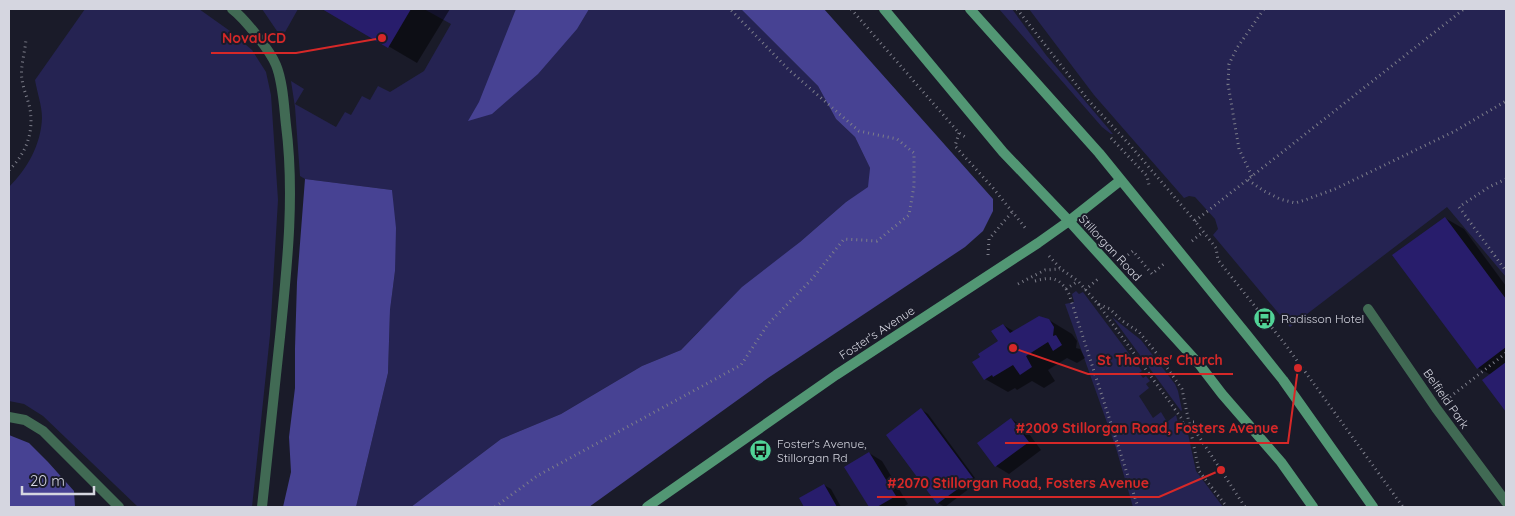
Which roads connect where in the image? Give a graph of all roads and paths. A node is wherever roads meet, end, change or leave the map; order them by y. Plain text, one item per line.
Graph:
1 (232, 9) edge
2 (730, 9) edge
3 (851, 9) edge
4 (884, 9) edge
5 (970, 9) edge
6 (1017, 9) edge
7 (1264, 9) edge
8 (1464, 9) edge
9 (26, 40) dead end
10 (1506, 100) edge
11 (1151, 169) junction
12 (9, 170) edge
13 (1144, 174) dead end
14 (1252, 176) junction
15 (1506, 178) edge
16 (1121, 180) junction
17 (1248, 180) junction
18 (1012, 212) junction
19 (1017, 219) dead end
20 (1069, 221) junction
21 (1195, 222) junction
22 (995, 231) dead end
23 (1203, 232) junction
24 (1195, 238) dead end
25 (1128, 255) dead end
26 (1054, 262) dead end
27 (1159, 268) dead end
28 (1061, 269) junction
29 (1506, 271) edge
30 (1035, 281) dead end
31 (1078, 281) junction
32 (1094, 283) dead end
33 (1018, 284) dead end
34 (1066, 289) junction
35 (1085, 290) junction
36 (1098, 304) junction
37 (1368, 309) dead end
38 (1506, 353) edge
39 (1436, 408) junction
40 (9, 417) edge
41 (1193, 422) dead end
42 (1185, 424) dead end
43 (1506, 502) edge
44 (119, 507) edge
45 (262, 507) edge
46 (495, 507) edge
47 (647, 507) edge
48 (1138, 507) edge
49 (1227, 507) edge
50 (1245, 507) edge
51 (1313, 507) edge
52 (1372, 507) edge
53 (1403, 507) edge

1 - 45 street
2 - 46 path
3 - 18 path
4 - 20 main road, Stillorgan Road
5 - 16 main road
6 - 11 path
7 - 14 path
8 - 14 path
9 - 12 path
10 - 17 path
11 - 13 path
11 - 21 path
14 - 17 path
15 - 29 path
16 - 20 main road, Foster's Avenue
16 - 52 main road
17 - 21 path
18 - 19 path
18 - 22 path
20 - 47 main road, Foster's Avenue
20 - 51 main road, Stillorgan Road
21 - 23 path
23 - 24 path
23 - 53 path
25 - 27 path
26 - 28 path
28 - 31 path
28 - 33 path
30 - 34 path
31 - 34 path
31 - 35 path
32 - 35 path
34 - 48 path
35 - 36 path
36 - 42 path
36 - 49 path
37 - 39 street, Belfield Park
38 - 39 path
39 - 43 street, Belfield Park
40 - 44 street
41 - 50 path

